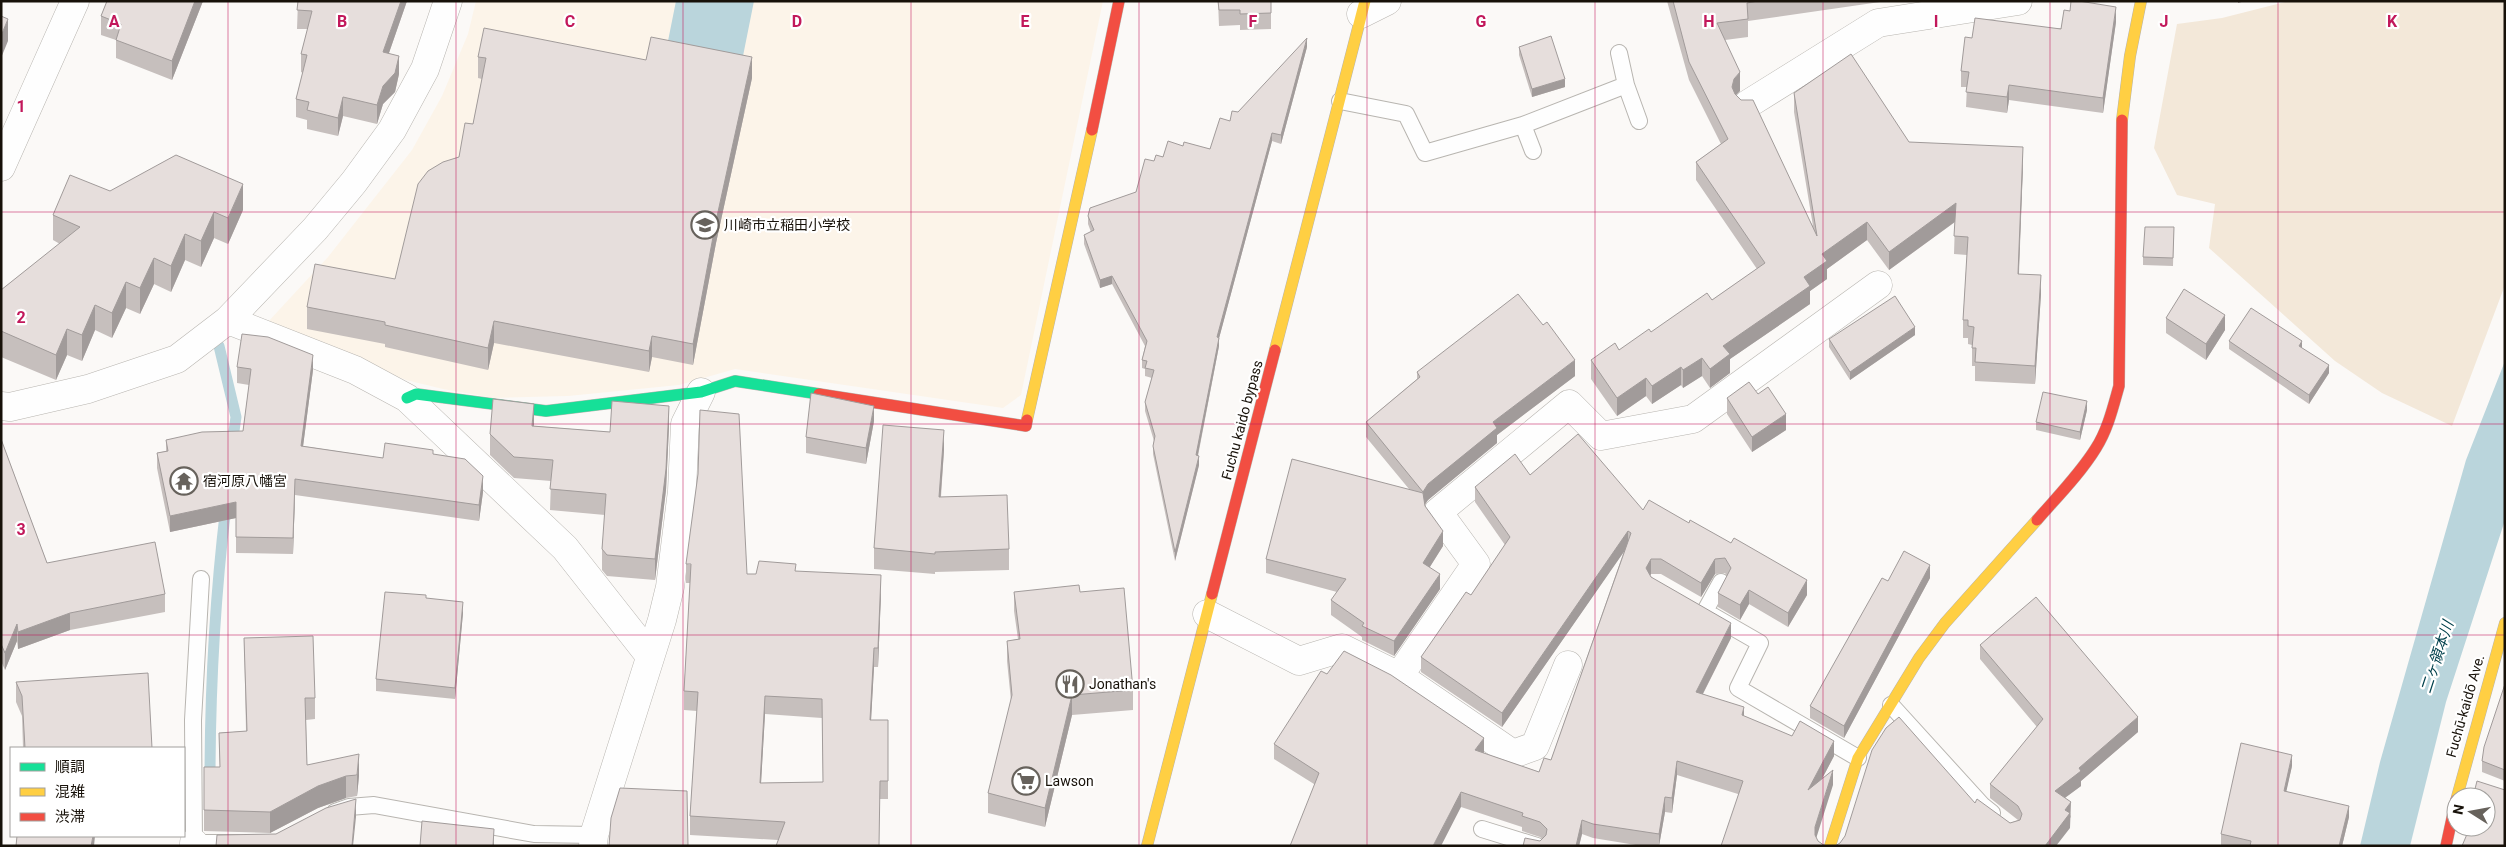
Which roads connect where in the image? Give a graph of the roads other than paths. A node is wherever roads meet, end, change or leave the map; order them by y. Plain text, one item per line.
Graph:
1 (75, 1) edge
2 (448, 1) edge
3 (1119, 1) edge
4 (1388, 1) edge
5 (2018, 1) edge
6 (2141, 1) edge
7 (1363, 7) edge
8 (1619, 54) dead end
9 (1626, 84) junction
10 (1340, 101) junction
11 (1748, 104) edge
12 (1639, 121) dead end
13 (1523, 125) junction
14 (1533, 151) dead end
15 (1, 167) edge
16 (1878, 285) dead end
17 (228, 320) junction
18 (701, 392) junction
19 (407, 398) junction
20 (1, 406) edge
21 (201, 579) dead end
22 (1721, 582) edge
23 (1688, 602) edge
24 (1704, 611) junction
25 (1207, 614) junction
26 (2505, 623) edge
27 (650, 656) junction
28 (1568, 665) dead end
29 (1399, 676) junction
30 (2488, 676) junction
31 (2505, 681) edge
32 (1891, 705) junction
33 (1858, 758) junction
34 (2462, 775) junction
35 (2482, 783) edge
36 (2459, 787) edge
37 (322, 817) edge
38 (2004, 822) edge
39 (1482, 829) dead end
40 (594, 841) edge
41 (252, 843) edge
42 (194, 845) edge
43 (1146, 846) edge
44 (1537, 846) edge
45 (1830, 846) edge

1 - 15 street
2 - 17 street
3 - 18 street
4 - 7 street
5 - 11 street
6 - 32 street
7 - 10 street, Fuchu kaido bypass
8 - 9 lane
9 - 12 lane
9 - 13 lane
10 - 13 lane
10 - 25 street, Fuchu kaido bypass
13 - 14 lane
16 - 29 street
17 - 19 street
17 - 20 street
18 - 19 street
18 - 27 street
19 - 27 street
21 - 42 lane
22 - 24 lane
23 - 24 lane
24 - 33 lane
25 - 29 street
25 - 43 street, Fuchu kaido bypass
26 - 30 street, Fuchū-kaidō Ave.
27 - 40 street
28 - 29 street
30 - 31 lane
30 - 34 street, Fuchū-kaidō Ave.
32 - 33 street
32 - 38 lane
33 - 45 street
34 - 35 lane
34 - 36 street, Fuchū-kaidō Ave.
37 - 40 lane
39 - 44 lane
41 - 42 lane

